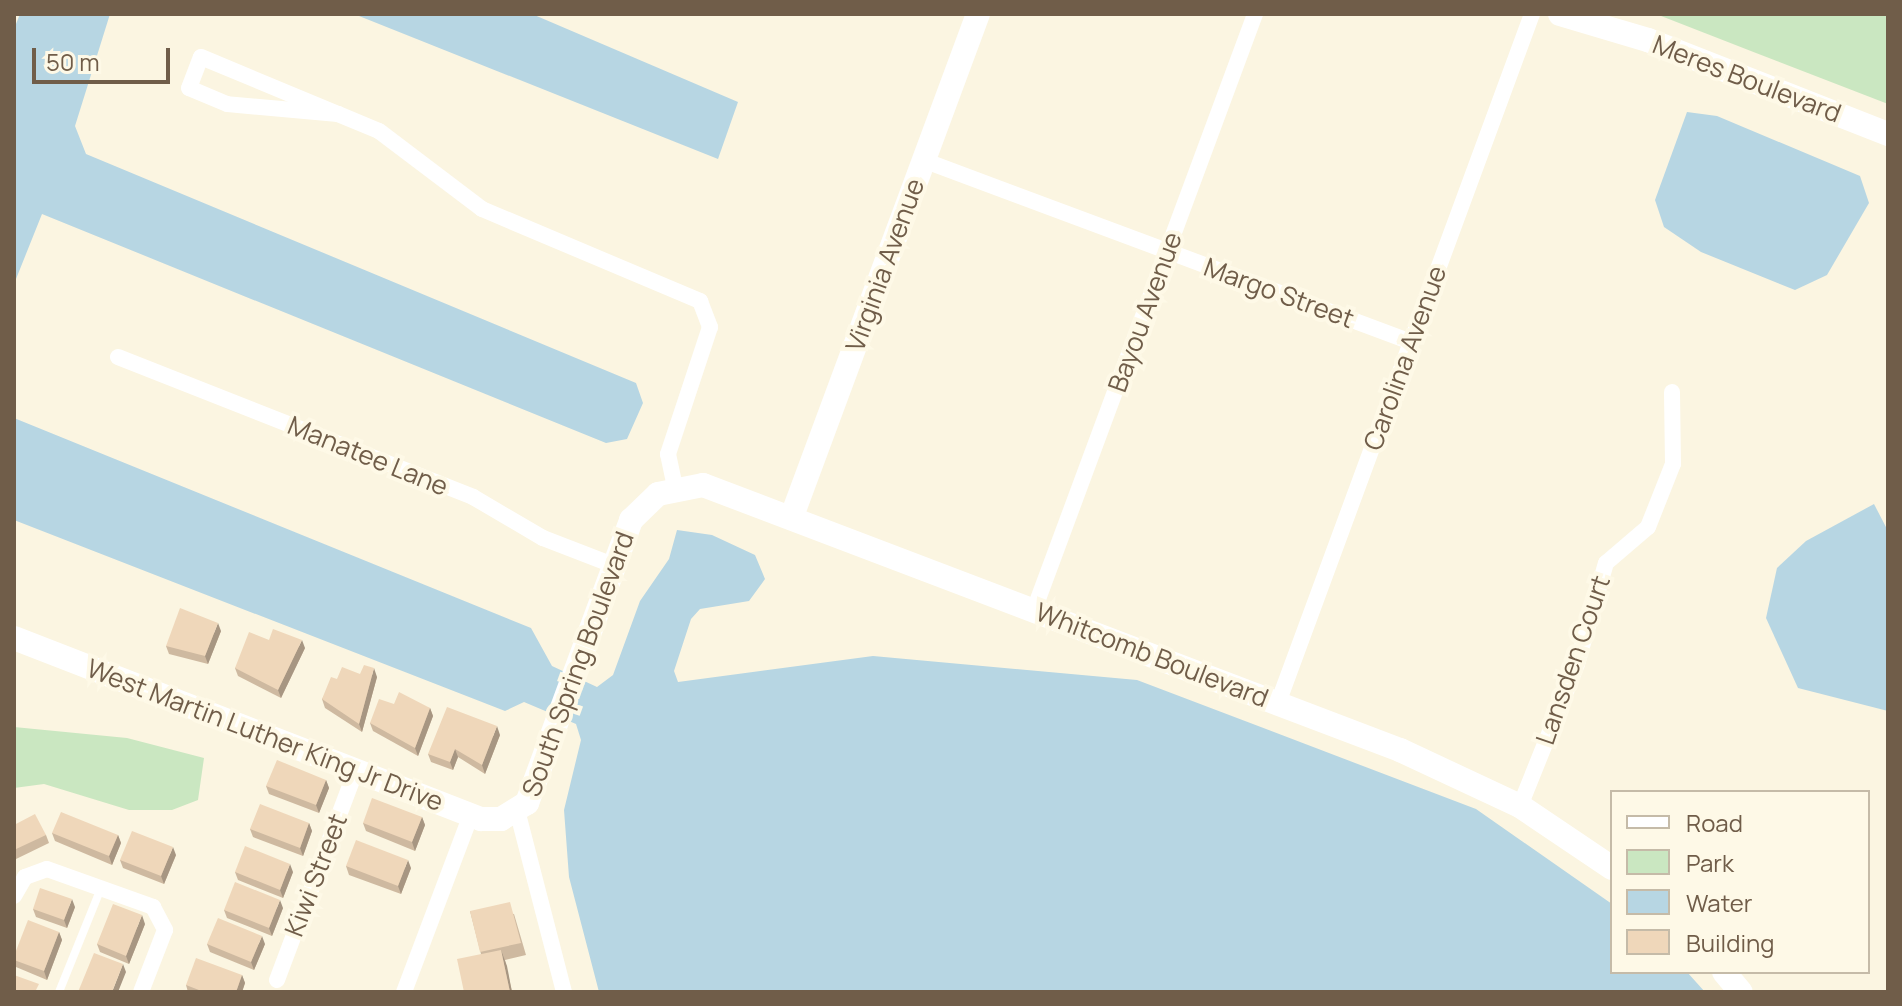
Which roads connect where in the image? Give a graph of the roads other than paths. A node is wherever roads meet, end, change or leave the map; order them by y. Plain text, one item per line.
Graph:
1 (978, 14) edge
2 (1255, 14) edge
3 (1532, 14) edge
4 (1560, 14) edge
5 (1612, 21) edge
6 (338, 114) junction
7 (1888, 134) edge
8 (923, 160) junction
9 (1168, 252) junction
10 (1411, 342) junction
11 (118, 357) dead end
12 (1672, 392) dead end
13 (675, 488) junction
14 (792, 516) junction
15 (613, 565) junction
16 (1034, 610) junction
17 (14, 638) edge
18 (1278, 703) junction
19 (356, 770) junction
20 (1520, 806) junction
21 (518, 814) junction
22 (471, 815) junction
23 (1610, 867) edge
24 (101, 888) junction
25 (14, 896) edge
26 (1726, 974) edge
27 (277, 980) dead end
28 (59, 992) edge
29 (141, 992) edge
30 (404, 992) edge
31 (564, 992) edge
32 (1741, 992) edge

1 - 8 street, Virginia Avenue
2 - 9 street, Bayou Avenue
3 - 10 street, Carolina Avenue
4 - 5 street, Meres Boulevard
5 - 7 street, Meres Boulevard
6 - 6 street
6 - 13 street
8 - 9 street, Margo Street
8 - 14 street, Virginia Avenue
9 - 10 street, Margo Street
9 - 16 street, Bayou Avenue
10 - 18 street, Carolina Avenue
11 - 15 street, Manatee Lane
12 - 20 street, Lansden Court
13 - 14 street, Whitcomb Boulevard
13 - 15 street, South Spring Boulevard
14 - 16 street, Whitcomb Boulevard
15 - 21 street, South Spring Boulevard
16 - 18 street, Whitcomb Boulevard
17 - 19 street, West Martin Luther King Jr Drive
18 - 20 street, Whitcomb Boulevard
19 - 22 street, West Martin Luther King Jr Drive
19 - 27 street, Kiwi Street
20 - 23 street, Whitcomb Boulevard
21 - 22 street, West Martin Luther King Jr Drive
21 - 31 street
22 - 30 street
24 - 25 street
24 - 28 lane
24 - 29 street
26 - 32 street

